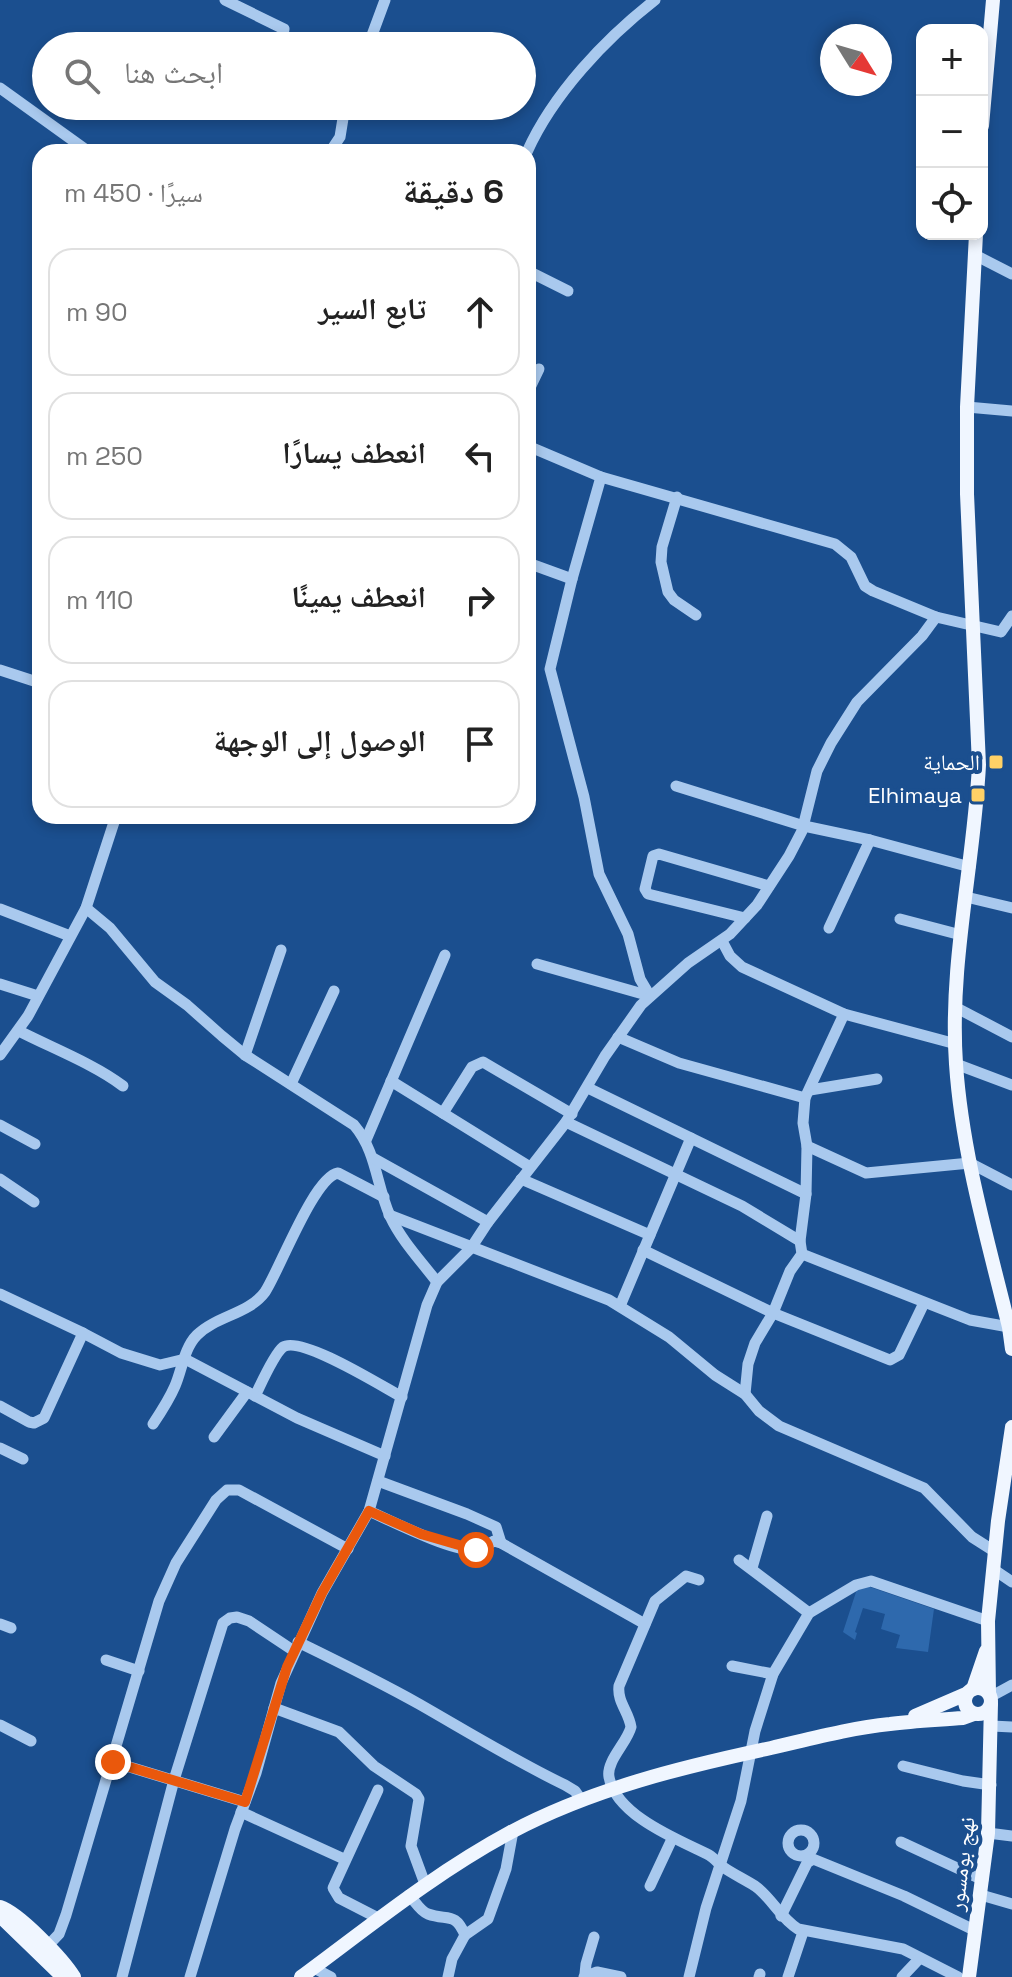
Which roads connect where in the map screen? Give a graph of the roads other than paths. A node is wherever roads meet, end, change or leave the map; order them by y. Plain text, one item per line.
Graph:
1 (225, 0) edge
2 (385, 0) edge
3 (655, 0) edge
4 (993, 0) edge
5 (283, 32) edge
6 (373, 32) edge
7 (0, 88) edge
8 (985, 96) edge
9 (32, 111) edge
10 (44, 120) edge
11 (343, 120) edge
12 (78, 144) edge
13 (335, 144) edge
14 (530, 144) edge
15 (976, 240) edge
16 (975, 255) junction
17 (1012, 274) edge
18 (536, 275) edge
19 (568, 291) dead end
20 (539, 369) dead end
21 (536, 375) edge
22 (967, 407) junction
23 (1012, 411) edge
24 (536, 449) edge
25 (601, 477) junction
26 (677, 497) junction
27 (536, 566) edge
28 (572, 579) junction
29 (696, 615) dead end
30 (1012, 616) edge
31 (936, 617) junction
32 (974, 628) junction
33 (1007, 636) edge
34 (0, 670) edge
35 (32, 680) edge
36 (676, 786) dead end
37 (112, 824) edge
38 (804, 826) junction
39 (870, 840) junction
40 (970, 867) junction
41 (769, 886) junction
42 (966, 897) junction
43 (86, 908) junction
44 (1012, 908) edge
45 (0, 909) edge
46 (745, 918) junction
47 (900, 919) dead end
48 (829, 928) dead end
49 (961, 935) junction
50 (70, 936) junction
51 (722, 941) junction
52 (281, 950) dead end
53 (445, 955) dead end
54 (537, 964) dead end
55 (0, 984) edge
56 (334, 991) dead end
57 (38, 996) junction
58 (650, 996) junction
59 (957, 1008) junction
60 (844, 1014) junction
61 (19, 1031) junction
62 (618, 1037) junction
63 (1012, 1037) edge
64 (956, 1044) junction
65 (1, 1053) edge
66 (245, 1055) junction
67 (956, 1064) junction
68 (877, 1079) dead end
69 (391, 1081) junction
70 (291, 1084) junction
71 (1012, 1085) edge
72 (123, 1086) dead end
73 (588, 1088) junction
74 (808, 1094) junction
75 (443, 1113) junction
76 (569, 1118) junction
77 (0, 1125) edge
78 (691, 1138) junction
79 (366, 1140) junction
80 (35, 1144) dead end
81 (807, 1146) junction
82 (373, 1158) junction
83 (970, 1163) junction
84 (530, 1167) junction
85 (674, 1173) junction
86 (0, 1179) edge
87 (521, 1179) junction
88 (1012, 1185) edge
89 (806, 1194) junction
90 (384, 1197) junction
91 (34, 1202) dead end
92 (389, 1215) junction
93 (488, 1222) junction
94 (650, 1235) junction
95 (800, 1241) junction
96 (471, 1248) junction
97 (643, 1250) junction
98 (802, 1254) junction
99 (437, 1282) junction
100 (0, 1294) edge
101 (924, 1303) junction
102 (620, 1306) junction
103 (773, 1313) junction
104 (1009, 1327) junction
105 (83, 1333) junction
106 (1012, 1349) edge
107 (185, 1359) junction
108 (251, 1394) junction
109 (745, 1394) junction
110 (402, 1397) junction
111 (0, 1406) edge
112 (153, 1424) dead end
113 (1012, 1427) edge
114 (214, 1437) dead end
115 (0, 1448) edge
116 (385, 1456) junction
117 (23, 1459) dead end
118 (1012, 1462) edge
119 (1005, 1478) junction
120 (378, 1481) junction
121 (369, 1511) junction
122 (767, 1516) dead end
123 (501, 1543) junction
124 (348, 1549) junction
125 (994, 1551) junction
126 (739, 1560) dead end
127 (752, 1568) junction
128 (993, 1569) junction
129 (699, 1580) dead end
130 (1012, 1582) edge
131 (809, 1613) junction
132 (988, 1621) junction
133 (645, 1624) junction
134 (296, 1646) junction
135 (988, 1647) junction
136 (106, 1660) dead end
137 (732, 1666) dead end
138 (139, 1671) junction
139 (773, 1674) junction
140 (1012, 1685) edge
141 (970, 1691) junction
142 (990, 1698) junction
143 (274, 1708) junction
144 (976, 1715) junction
145 (888, 1724) junction
146 (0, 1725) edge
147 (992, 1726) junction
148 (1012, 1727) edge
149 (31, 1741) dead end
150 (750, 1752) junction
151 (991, 1755) junction
152 (113, 1762) junction
153 (903, 1766) dead end
154 (174, 1780) junction
155 (991, 1785) junction
156 (613, 1788) junction
157 (378, 1790) dead end
158 (582, 1801) junction
159 (243, 1807) junction
160 (513, 1831) junction
161 (988, 1833) junction
162 (1012, 1836) edge
163 (672, 1839) junction
164 (901, 1842) dead end
165 (344, 1859) junction
166 (720, 1865) junction
167 (425, 1884) junction
168 (650, 1886) dead end
169 (982, 1888) junction
170 (409, 1895) junction
171 (1012, 1904) edge
172 (0, 1907) edge
173 (0, 1916) edge
174 (781, 1916) junction
175 (378, 1918) junction
176 (976, 1931) junction
177 (803, 1932) junction
178 (465, 1935) junction
179 (594, 1937) dead end
180 (45, 1950) junction
181 (920, 1958) junction
182 (314, 1968) junction
183 (584, 1976) edge
184 (63, 1977) edge
185 (74, 1977) edge
186 (122, 1977) edge
187 (190, 1977) edge
188 (301, 1977) edge
189 (331, 1977) edge
190 (448, 1977) edge
191 (621, 1977) edge
192 (689, 1977) edge
193 (788, 1977) edge
194 (902, 1977) edge
195 (958, 1977) edge
196 (969, 1977) edge

1 - 5 street
2 - 6 street
3 - 14 street
4 - 8 main road
7 - 9 street
10 - 12 street
11 - 13 street
15 - 16 main road
16 - 17 street
16 - 22 main road
18 - 19 street
20 - 21 street
22 - 23 street
22 - 32 main road
24 - 25 street
25 - 26 street
25 - 28 street
26 - 29 street
26 - 31 street
27 - 28 street
28 - 58 street
30 - 33 street
31 - 32 street
31 - 38 street
32 - 33 street
32 - 40 main road
34 - 35 street
36 - 38 street
37 - 43 street
38 - 39 street
38 - 41 street
39 - 40 street
39 - 48 street
40 - 42 main road
41 - 46 street
41 - 46 street
42 - 44 street
42 - 49 main road
43 - 50 street
43 - 66 street
45 - 50 street
46 - 51 street
47 - 49 street
49 - 59 main road
50 - 57 street
51 - 58 street
51 - 60 street
52 - 66 street
53 - 69 street
54 - 58 street
55 - 57 street
56 - 70 street
57 - 61 street
58 - 62 street
59 - 63 street
59 - 64 main road
60 - 64 street
60 - 74 street
61 - 65 street
61 - 72 street
62 - 73 street
62 - 74 street
64 - 67 main road
66 - 70 street
67 - 71 street
67 - 83 main road
68 - 74 street
69 - 75 street
69 - 79 street
70 - 79 street
73 - 76 street
73 - 78 street
74 - 81 street
75 - 76 street
75 - 84 street
76 - 84 street
76 - 85 street
77 - 80 street
78 - 85 street
78 - 89 street
79 - 82 street
81 - 83 street
81 - 89 street
82 - 90 street
82 - 93 street
83 - 88 street
83 - 104 main road
84 - 87 street
85 - 94 street
85 - 95 street
86 - 91 street
87 - 93 street
87 - 94 street
89 - 95 street
90 - 92 street
90 - 107 street
92 - 96 street
92 - 99 street
93 - 96 street
94 - 97 street
95 - 98 street
96 - 99 street
96 - 102 street
97 - 102 street
97 - 103 street
98 - 101 street
98 - 103 street
99 - 110 street
100 - 105 street
101 - 103 street
101 - 104 street
102 - 109 street
103 - 109 street
104 - 106 main road
105 - 107 street
105 - 111 street
107 - 108 street
107 - 112 street
108 - 110 street
108 - 114 street
108 - 116 street
109 - 125 street
110 - 116 street
113 - 119 main road, نهج بومسور
115 - 117 street
116 - 120 street
118 - 119 street
119 - 125 main road, نهج بومسور
120 - 121 street
120 - 123 street
121 - 123 street
121 - 124 street
122 - 127 street
123 - 133 street
124 - 134 street
124 - 138 street
125 - 128 main road, نهج بومسور
126 - 127 street
127 - 131 street
128 - 130 street
128 - 132 main road, نهج بومسور
129 - 133 street
131 - 132 street
131 - 139 street
132 - 135 main road, نهج بومسور
133 - 156 street
134 - 143 street
134 - 154 street
134 - 158 street
135 - 141 main road, نهج بومسور
135 - 142 main road, نهج بومسور
136 - 138 street
137 - 139 street
138 - 152 street
139 - 150 street
140 - 142 street
141 - 142 main road
141 - 144 main road
141 - 145 main road
142 - 144 main road
142 - 147 main road, نهج بومسور
143 - 159 street
143 - 167 street
144 - 145 main road
144 - 151 main road, نهج بومسور
145 - 150 main road
146 - 149 street
147 - 148 street
147 - 151 main road, نهج بومسور
150 - 156 main road
150 - 166 street
151 - 155 main road, نهج بومسور
152 - 154 street
152 - 180 street
153 - 155 street
154 - 159 street
154 - 186 street
155 - 161 main road, نهج بومسور
156 - 158 main road
156 - 163 street
157 - 165 street
158 - 160 main road
159 - 165 street
159 - 187 street
160 - 167 main road
160 - 178 street
161 - 162 street
161 - 169 main road, نهج بومسور
163 - 166 street
163 - 168 street
164 - 169 street
165 - 175 street
166 - 174 street
166 - 192 street
167 - 170 main road
169 - 171 street
169 - 176 main road, نهج بومسور
170 - 175 main road
170 - 178 street
172 - 180 main road
173 - 180 main road
174 - 176 street
174 - 177 street
175 - 182 main road
176 - 196 main road, نهج بومسور
177 - 181 street
177 - 193 street
178 - 190 street
179 - 183 street
180 - 184 main road
180 - 185 main road
181 - 194 street
181 - 195 street
182 - 188 main road
182 - 189 street
183 - 191 street

